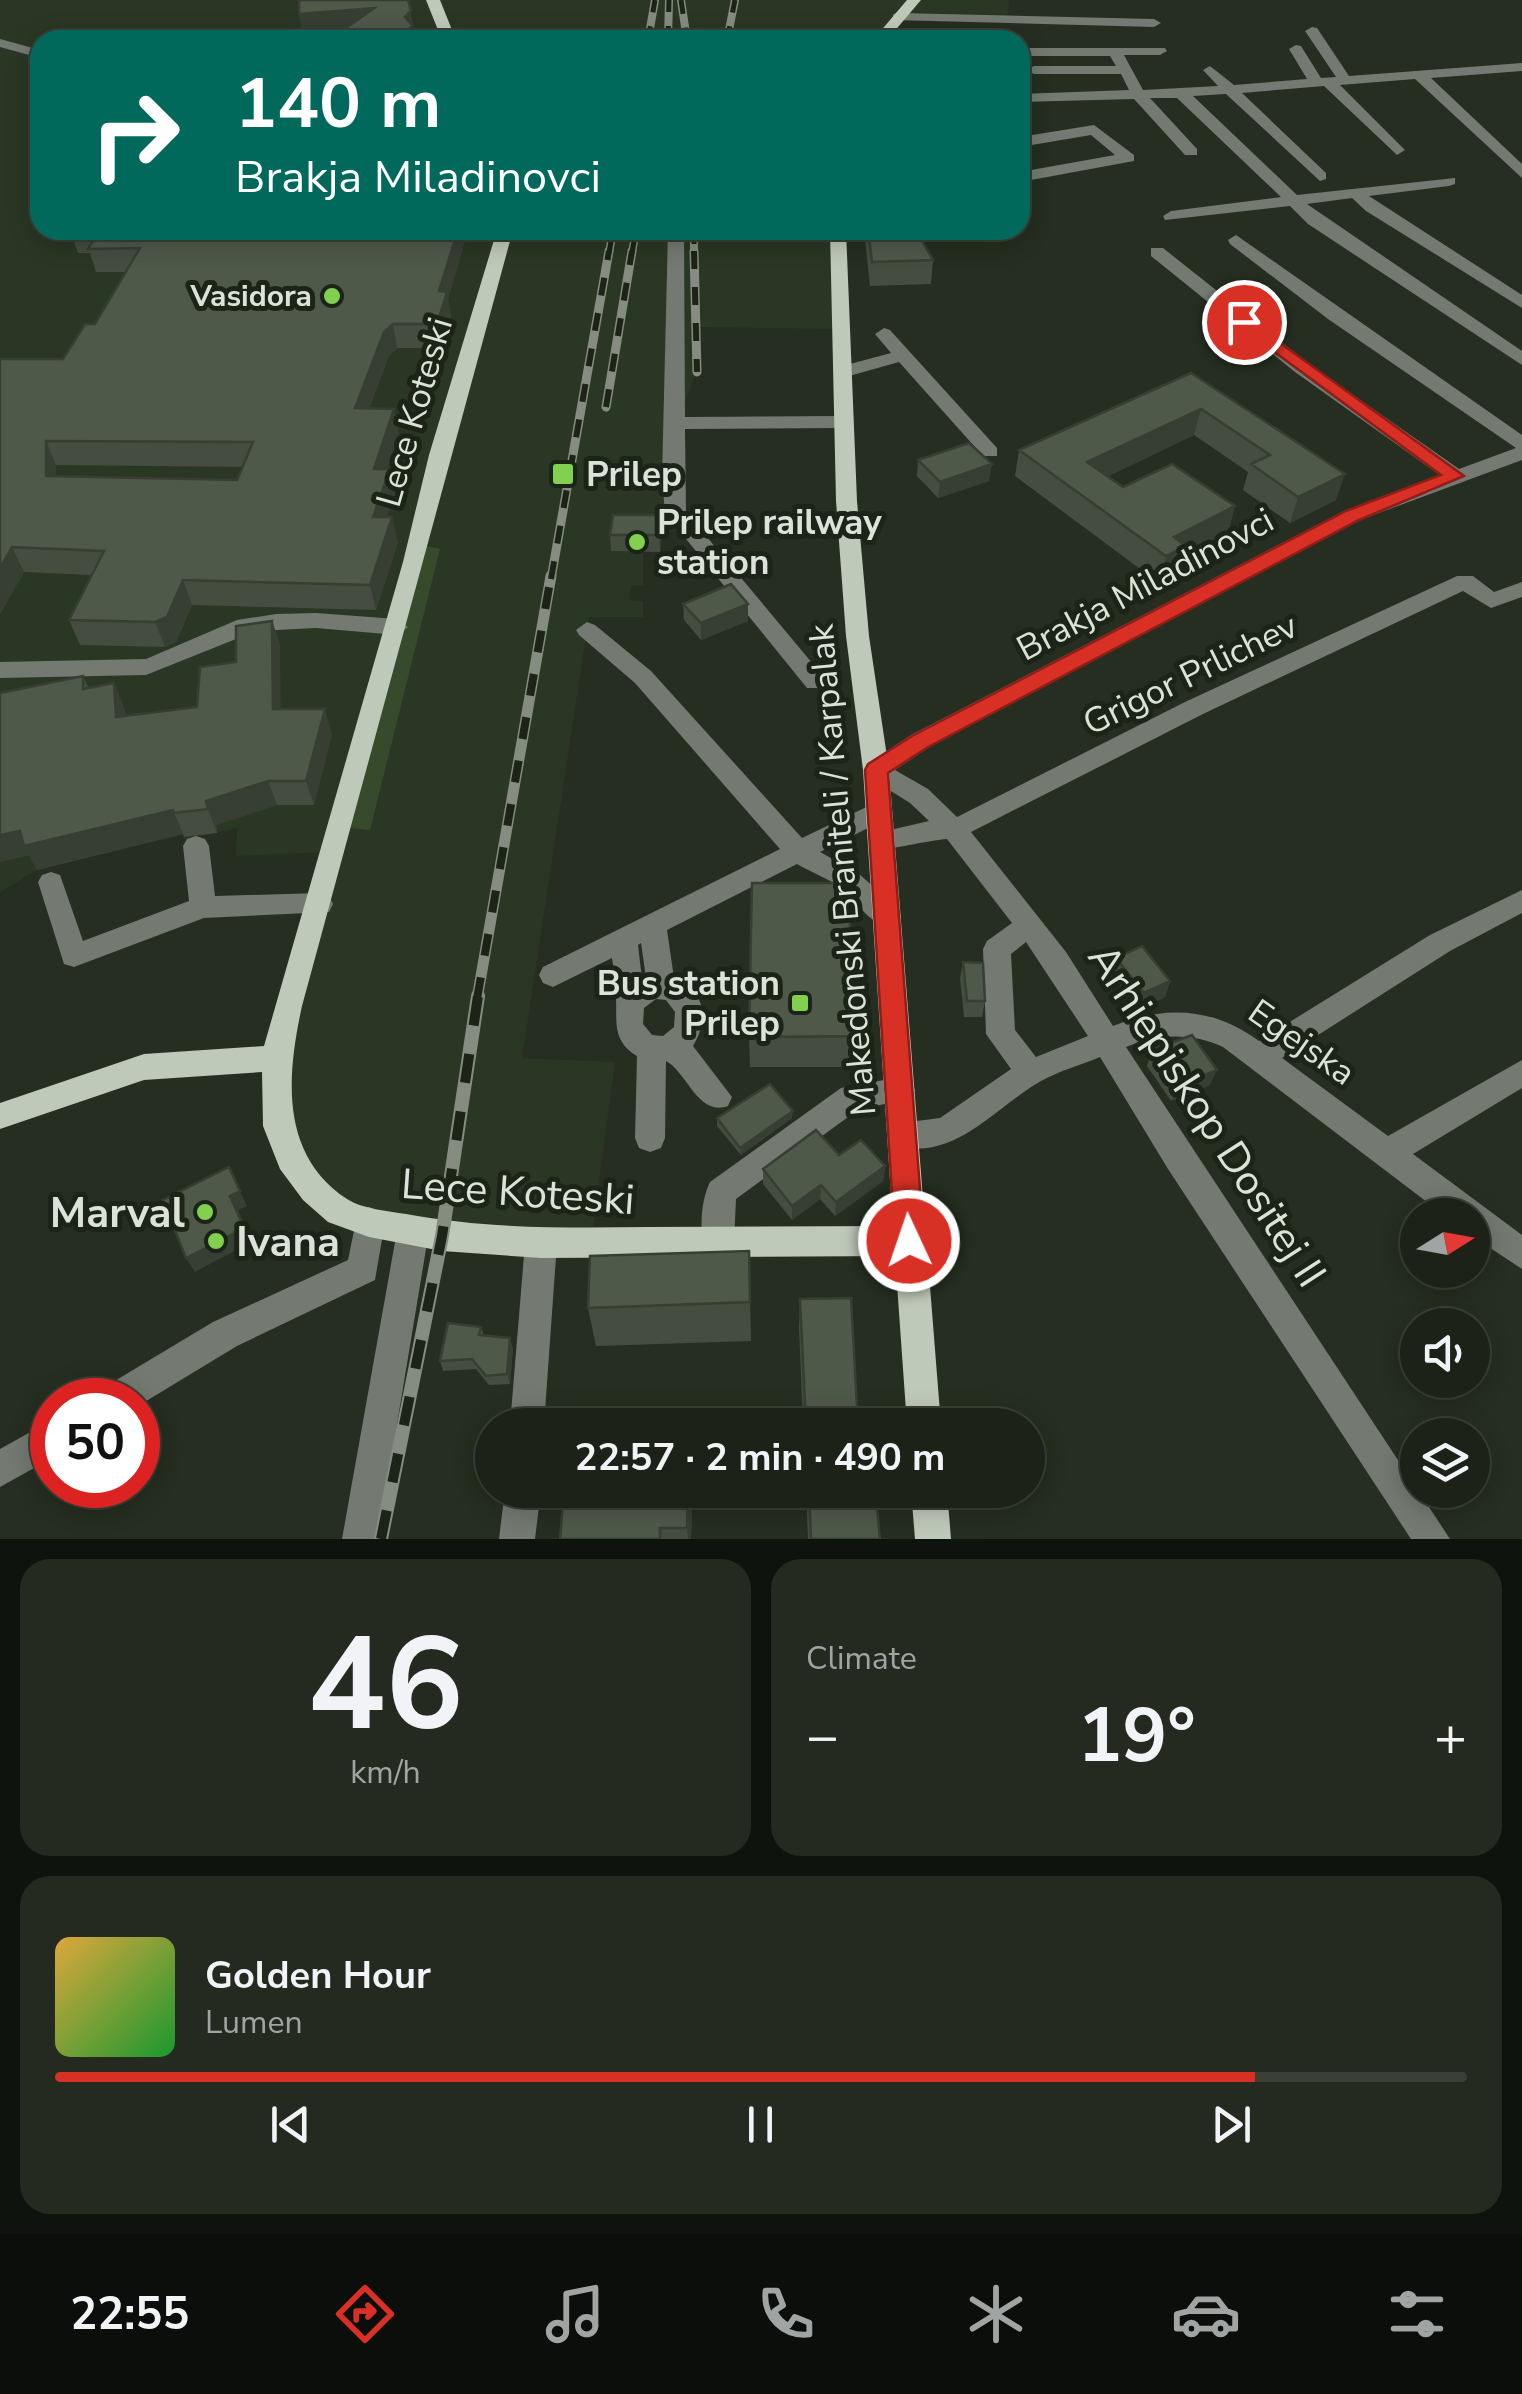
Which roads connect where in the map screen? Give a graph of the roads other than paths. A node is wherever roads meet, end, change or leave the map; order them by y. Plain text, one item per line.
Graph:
1 (433, 0) edge
2 (914, 0) edge
3 (898, 17) junction
4 (1154, 22) dead end
5 (446, 30) edge
6 (888, 30) edge
7 (1312, 31) dead end
8 (0, 43) edge
9 (1296, 49) dead end
10 (1160, 50) dead end
11 (30, 51) edge
12 (1115, 51) junction
13 (1030, 52) edge
14 (1522, 67) edge
15 (1034, 70) dead end
16 (1124, 70) junction
17 (1210, 70) dead end
18 (1406, 71) junction
19 (1330, 81) junction
20 (1228, 89) junction
21 (1181, 94) junction
22 (1139, 96) junction
23 (1030, 98) edge
24 (1030, 140) edge
25 (1397, 150) dead end
26 (1192, 152) dead end
27 (1520, 171) edge
28 (1030, 176) edge
29 (1320, 176) dead end
30 (1449, 181) dead end
31 (1356, 193) junction
32 (1294, 200) junction
33 (1171, 216) dead end
34 (502, 240) edge
35 (676, 240) edge
36 (842, 240) edge
37 (1236, 240) dead end
38 (1157, 252) dead end
39 (1522, 303) edge
40 (884, 334) dead end
41 (902, 356) junction
42 (1522, 359) edge
43 (842, 372) junction
44 (841, 422) junction
45 (675, 423) junction
46 (1522, 444) edge
47 (990, 452) dead end
48 (1522, 452) edge
49 (1454, 476) junction
50 (1522, 589) edge
51 (397, 627) junction
52 (587, 630) dead end
53 (0, 670) edge
54 (815, 682) dead end
55 (876, 770) junction
56 (879, 810) junction
57 (954, 830) junction
58 (882, 841) junction
59 (196, 846) dead end
60 (798, 853) junction
61 (51, 882) dead end
62 (1522, 901) edge
63 (319, 904) junction
64 (203, 907) junction
65 (888, 916) junction
66 (653, 925) junction
67 (1029, 925) junction
68 (624, 939) junction
69 (552, 974) dead end
70 (661, 989) junction
71 (631, 1003) junction
72 (1105, 1044) junction
73 (663, 1045) junction
74 (1258, 1057) junction
75 (276, 1058) junction
76 (1031, 1072) junction
77 (1522, 1073) edge
78 (900, 1090) junction
79 (717, 1097) dead end
80 (0, 1116) edge
81 (904, 1134) junction
82 (650, 1138) dead end
83 (1386, 1154) junction
84 (1446, 1198) edge
85 (369, 1222) junction
86 (1490, 1230) edge
87 (412, 1231) junction
88 (718, 1241) junction
89 (909, 1241) junction
90 (540, 1243) junction
91 (1522, 1254) edge
92 (152, 1378) edge
93 (528, 1408) edge
94 (923, 1408) edge
95 (30, 1451) edge
96 (0, 1469) edge
97 (521, 1508) edge
98 (930, 1508) edge
99 (360, 1539) edge
100 (517, 1539) edge
101 (933, 1539) edge
102 (1432, 1539) edge

1 - 5 main road
2 - 3 main road
3 - 4 street
3 - 6 main road
7 - 19 street
8 - 11 street
9 - 19 street
10 - 12 street
12 - 13 street
12 - 16 street
14 - 18 street
15 - 16 street
16 - 22 street
17 - 20 street
18 - 19 street
18 - 27 street
19 - 20 street
19 - 25 street
20 - 21 street
20 - 29 street
21 - 22 street
21 - 32 street
22 - 23 street
22 - 26 street
24 - 28 street
30 - 31 street
31 - 32 street
31 - 39 street
32 - 33 street
32 - 42 street
34 - 51 main road, Lece Koteski
35 - 45 street
36 - 43 main road, Makedonski Braniteli / Karpalak
37 - 46 street
38 - 49 street
40 - 41 street
41 - 43 street
41 - 47 street
43 - 44 main road, Makedonski Braniteli / Karpalak
44 - 45 street
44 - 55 main road, Makedonski Braniteli / Karpalak
45 - 54 street
48 - 49 street, Brakja Miladinovci
49 - 55 street, Brakja Miladinovci
50 - 57 street, Grigor Prlichev
51 - 53 street
51 - 63 main road, Lece Koteski
52 - 60 street
55 - 56 main road, Makedonski Braniteli / Karpalak
55 - 57 street, Arhiepiskop Dositej II
56 - 58 main road, Makedonski Braniteli / Karpalak
56 - 60 street
57 - 58 street, Grigor Prlichev
57 - 67 street, Arhiepiskop Dositej II
58 - 65 main road, Makedonski Braniteli / Karpalak
59 - 64 street
60 - 65 street
60 - 66 street
61 - 64 street
62 - 74 street
63 - 64 street
63 - 75 main road, Lece Koteski
65 - 78 main road, Makedonski Braniteli / Karpalak
66 - 68 street
66 - 70 street
67 - 72 street, Arhiepiskop Dositej II
67 - 76 street
68 - 69 street
68 - 71 street
70 - 71 street
70 - 73 street
71 - 73 street
72 - 74 street, Egejska
72 - 76 street, Egejska
72 - 102 street, Arhiepiskop Dositej II
73 - 79 street
73 - 82 street
74 - 83 street, Egejska
75 - 80 main road
75 - 85 main road, Lece Koteski
76 - 81 street, Egejska
77 - 83 street
78 - 81 main road, Makedonski Braniteli / Karpalak
78 - 88 street
81 - 89 main road, Makedonski Braniteli / Karpalak
83 - 84 street, Egejska
85 - 87 main road, Lece Koteski
85 - 92 street
86 - 91 street, Egejska
87 - 90 main road, Lece Koteski
87 - 99 street
88 - 89 main road, Lece Koteski
88 - 90 main road, Lece Koteski
89 - 94 main road, Makedonski Braniteli / Karpalak
90 - 93 street
95 - 96 street
97 - 100 street
98 - 101 main road

